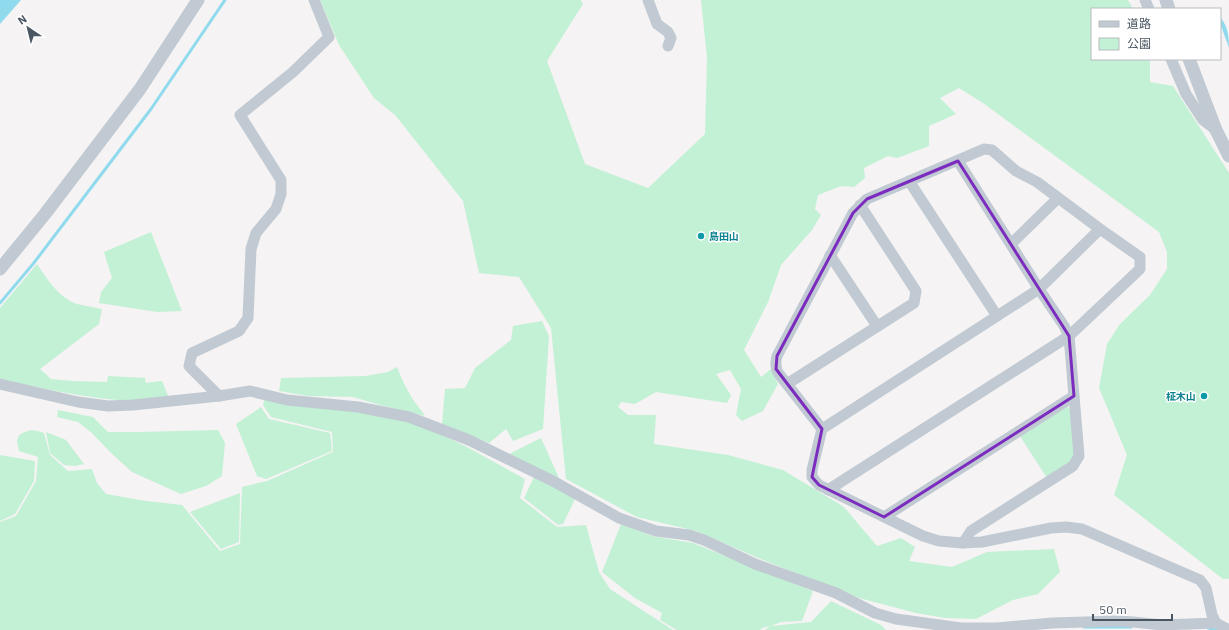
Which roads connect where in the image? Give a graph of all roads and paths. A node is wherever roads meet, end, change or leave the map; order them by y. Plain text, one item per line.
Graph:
1 (198, 0) edge
2 (314, 0) edge
3 (648, 0) edge
4 (668, 46) dead end
5 (1171, 60) edge
6 (1188, 60) edge
7 (1216, 130) junction
8 (1229, 156) edge
9 (958, 161) junction
10 (910, 181) junction
11 (1058, 198) junction
12 (860, 205) junction
13 (1100, 229) junction
14 (1011, 244) junction
15 (830, 255) junction
16 (0, 269) edge
17 (1039, 289) junction
18 (997, 316) junction
19 (877, 326) junction
20 (1069, 336) junction
21 (0, 384) edge
22 (787, 384) junction
23 (219, 396) junction
24 (1074, 396) junction
25 (822, 429) junction
26 (828, 490) junction
27 (884, 517) junction
28 (963, 543) junction
29 (1216, 623) junction
30 (1229, 630) edge

1 - 16 street
2 - 23 street
3 - 4 street
5 - 7 street
6 - 7 street
7 - 8 street
9 - 10 street
9 - 11 street
9 - 14 street
10 - 12 street
10 - 18 street
11 - 13 street
11 - 14 street
12 - 15 street
12 - 19 street
13 - 17 street
13 - 20 street
14 - 17 street
15 - 19 street
15 - 22 street
17 - 18 street
17 - 20 street
18 - 25 street
19 - 22 street
20 - 24 street
20 - 26 street
21 - 23 street
22 - 25 street
23 - 29 street
24 - 27 street
24 - 28 street
25 - 26 street
26 - 27 street
27 - 28 street
28 - 29 street
29 - 30 street

